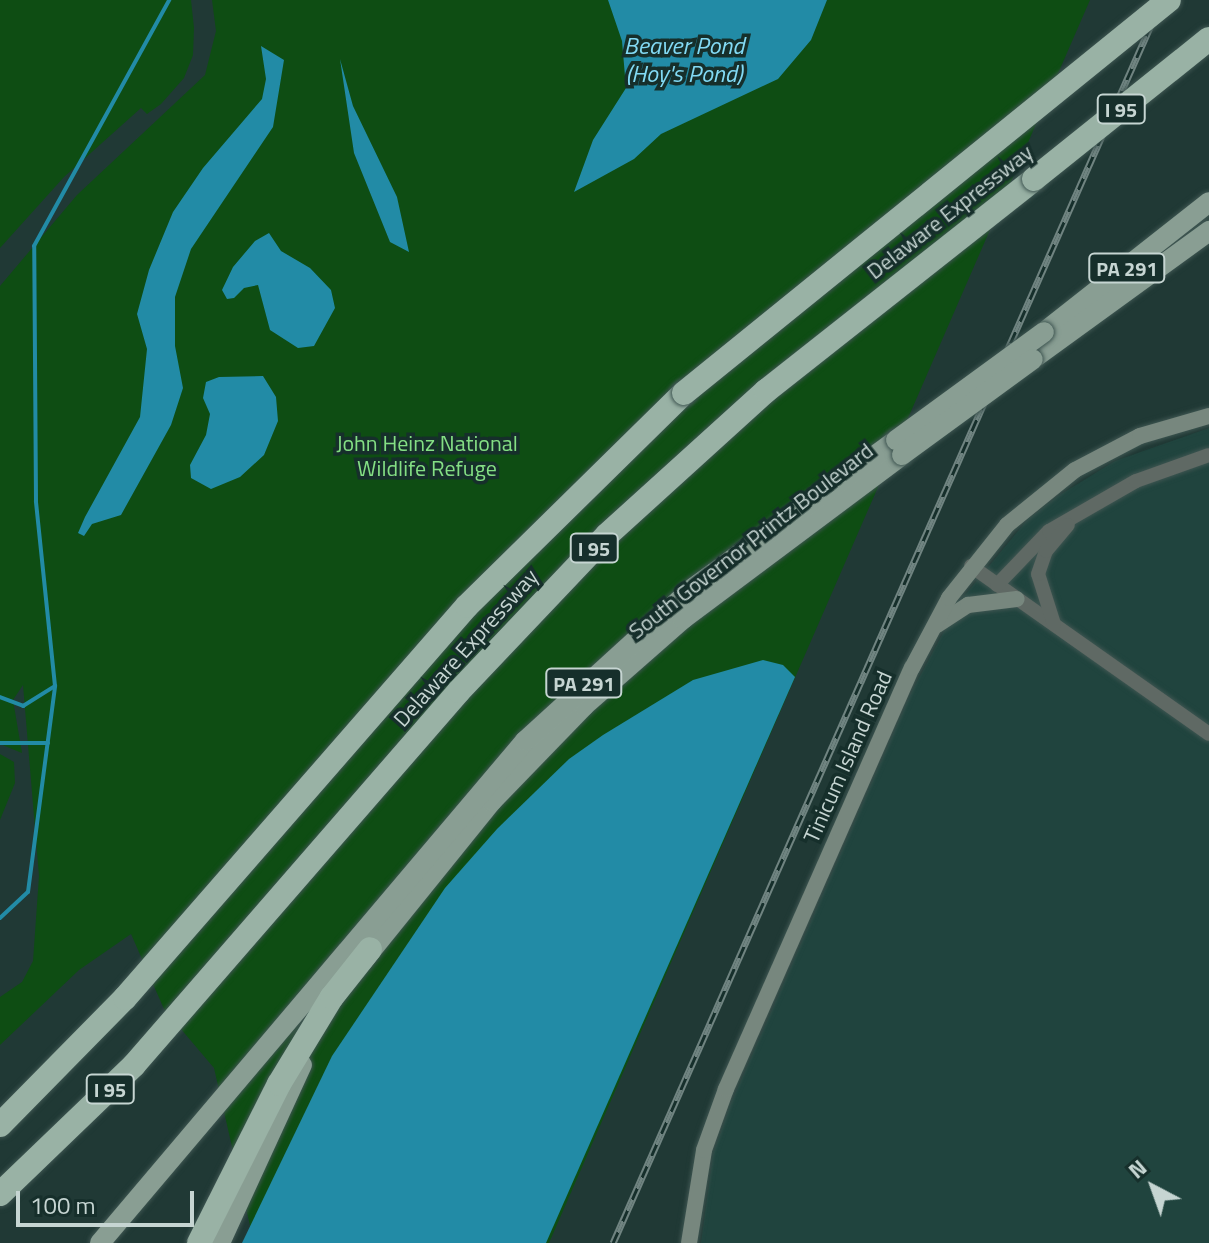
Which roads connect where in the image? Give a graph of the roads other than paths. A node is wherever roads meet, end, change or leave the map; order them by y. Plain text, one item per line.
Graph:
1 (1169, 0) edge
2 (1209, 39) edge
3 (1209, 202) edge
4 (1209, 231) edge
5 (1209, 416) edge
6 (1209, 455) edge
7 (1079, 514) junction
8 (971, 566) junction
9 (997, 585) junction
10 (1017, 599) junction
11 (1054, 625) junction
12 (929, 631) junction
13 (1209, 734) edge
14 (370, 949) junction
15 (0, 1125) edge
16 (0, 1194) edge
17 (100, 1243) edge
18 (199, 1243) edge
19 (220, 1243) edge
20 (689, 1243) edge

1 - 15 highway, Delaware Expressway / I 95, bridge
2 - 16 highway, Delaware Expressway / I 95, bridge
3 - 17 main road, South Governor Printz Boulevard / PA 291, bridge
4 - 14 main road, South Governor Printz Boulevard / PA 291, bridge
5 - 8 street, Tinicum Island Road
6 - 7 street
7 - 9 street
7 - 11 street
8 - 9 street
8 - 12 street, Tinicum Island Road
9 - 10 street
10 - 11 street
10 - 12 street
11 - 13 street
12 - 20 street, Tinicum Island Road
14 - 18 highway
14 - 19 main road, South Governor Printz Boulevard / PA 291

